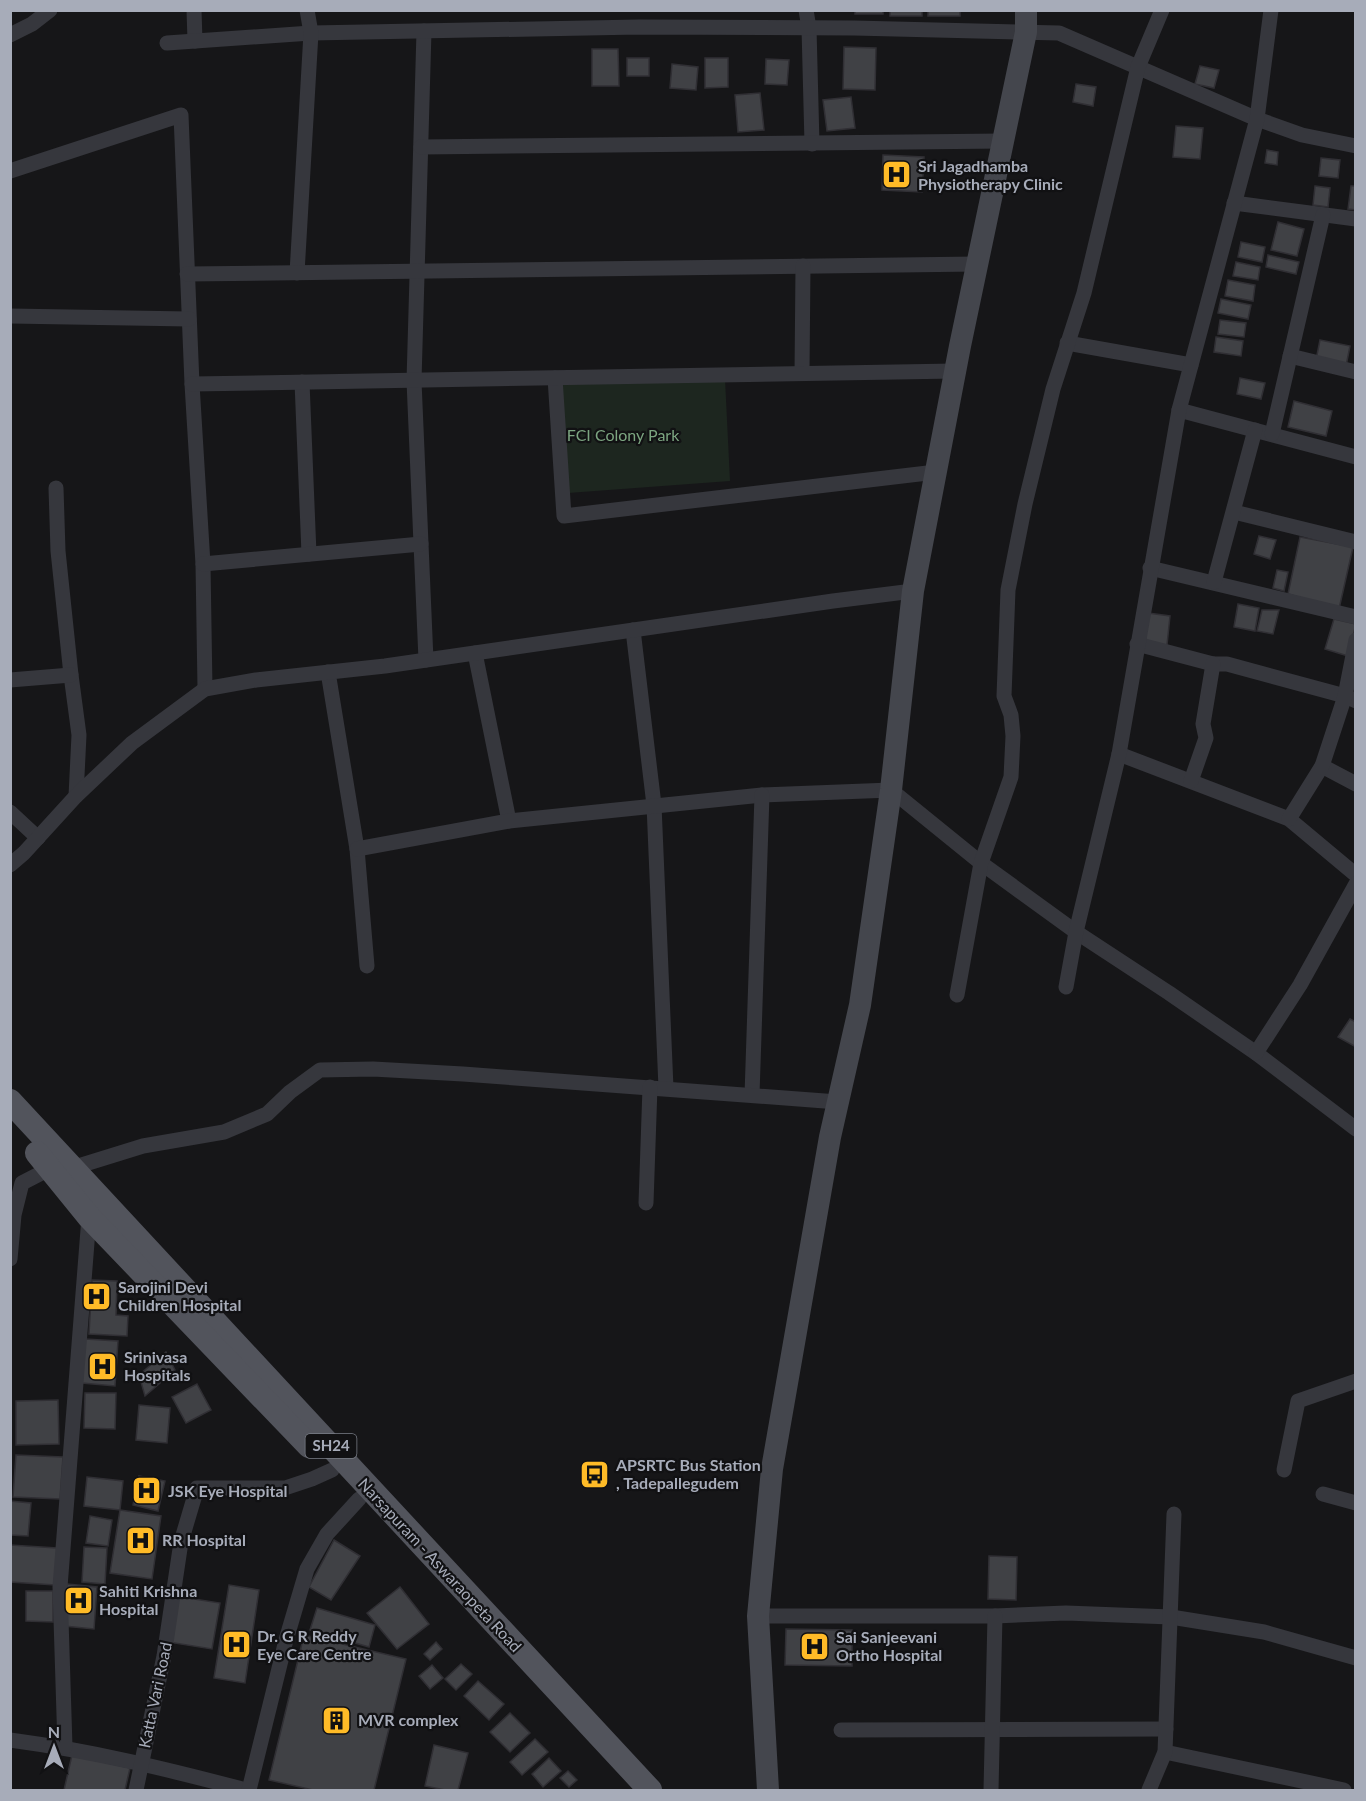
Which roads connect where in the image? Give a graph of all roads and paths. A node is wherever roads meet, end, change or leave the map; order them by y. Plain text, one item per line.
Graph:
1 (50, 10) edge
2 (194, 10) edge
3 (307, 10) edge
4 (806, 10) edge
5 (1162, 10) edge
6 (1271, 10) edge
7 (1026, 21) edge
8 (809, 28) junction
9 (424, 30) junction
10 (311, 33) junction
11 (10, 35) edge
12 (195, 41) junction
13 (166, 43) dead end
14 (1138, 67) junction
15 (1257, 119) junction
16 (1003, 141) junction
17 (812, 144) junction
18 (1356, 146) edge
19 (421, 147) junction
20 (10, 171) edge
21 (1234, 203) junction
22 (1323, 215) junction
23 (1356, 219) edge
24 (977, 264) junction
25 (803, 266) junction
26 (417, 272) junction
27 (297, 273) junction
28 (187, 274) junction
29 (10, 316) edge
30 (189, 319) junction
31 (1067, 343) junction
32 (1290, 356) junction
33 (1191, 365) junction
34 (955, 370) junction
35 (1356, 372) edge
36 (802, 374) junction
37 (555, 378) junction
38 (414, 381) junction
39 (302, 382) junction
40 (192, 384) junction
41 (1179, 410) junction
42 (1255, 430) junction
43 (1272, 435) junction
44 (1356, 457) edge
45 (936, 472) junction
46 (56, 488) dead end
47 (1234, 512) junction
48 (1356, 542) edge
49 (421, 544) junction
50 (309, 554) junction
51 (203, 564) junction
52 (1150, 568) junction
53 (1214, 582) junction
54 (913, 591) junction
55 (1356, 617) edge
56 (633, 630) junction
57 (1356, 640) edge
58 (1137, 644) junction
59 (476, 653) junction
60 (426, 660) junction
61 (1213, 664) junction
62 (328, 672) junction
63 (71, 675) junction
64 (10, 680) edge
65 (205, 689) junction
66 (1350, 698) edge
67 (1119, 754) junction
68 (1322, 766) junction
69 (1191, 781) junction
70 (1356, 784) edge
71 (891, 790) junction
72 (762, 795) junction
73 (76, 796) junction
74 (654, 805) junction
75 (10, 812) edge
76 (1289, 819) junction
77 (509, 821) junction
78 (38, 838) junction
79 (357, 849) junction
80 (981, 863) junction
81 (10, 865) edge
82 (1356, 874) edge
83 (1356, 884) edge
84 (1076, 932) junction
85 (367, 966) dead end
86 (1066, 987) dead end
87 (957, 995) dead end
88 (1256, 1053) junction
89 (650, 1087) junction
90 (666, 1088) junction
91 (752, 1095) junction
92 (10, 1101) edge
93 (838, 1102) junction
94 (10, 1125) edge
95 (1356, 1129) edge
96 (62, 1168) junction
97 (646, 1203) dead end
98 (89, 1217) junction
99 (10, 1259) edge
100 (1356, 1381) edge
101 (332, 1470) junction
102 (1284, 1470) dead end
103 (1323, 1494) dead end
104 (359, 1500) junction
105 (1356, 1503) edge
106 (1174, 1514) dead end
107 (758, 1616) junction
108 (994, 1616) junction
109 (1171, 1617) junction
110 (1356, 1658) edge
111 (1166, 1729) junction
112 (841, 1730) dead end
113 (991, 1731) junction
114 (10, 1740) edge
115 (65, 1747) junction
116 (1165, 1752) junction
117 (141, 1762) junction
118 (136, 1791) edge
119 (248, 1791) edge
120 (628, 1791) edge
121 (650, 1791) edge
122 (768, 1791) edge
123 (991, 1791) edge
124 (1149, 1791) edge
125 (1344, 1791) edge

1 - 11 street
2 - 12 street
3 - 10 street
4 - 8 street
5 - 14 street
6 - 15 street
7 - 8 street
7 - 14 street
7 - 16 street
8 - 9 street
8 - 17 street
9 - 10 street
9 - 19 street
10 - 12 street
10 - 27 street
12 - 13 street
14 - 15 street
14 - 31 street
15 - 18 street
15 - 21 street
16 - 17 street
16 - 24 street
17 - 19 street
19 - 26 street
20 - 28 street
21 - 22 street
21 - 33 street
22 - 23 street
22 - 32 street
24 - 25 street
24 - 34 street
25 - 26 street
25 - 36 street
26 - 27 street
26 - 38 street
27 - 28 street
28 - 30 street
29 - 30 street
30 - 40 street
31 - 33 street
31 - 80 street
32 - 35 street
32 - 43 street
33 - 41 street
34 - 36 street
34 - 45 street
36 - 37 street
37 - 38 street
37 - 45 street
38 - 39 street
38 - 49 street
39 - 40 street
39 - 50 street
40 - 51 street
41 - 42 street
41 - 52 street
42 - 43 street
42 - 47 street
43 - 44 street
45 - 54 street
46 - 63 street
47 - 48 street
47 - 53 street
49 - 50 street
49 - 60 street
50 - 51 street
51 - 65 street
52 - 53 street
52 - 58 street
53 - 55 street
54 - 56 street
54 - 71 street
56 - 59 street
56 - 74 street
57 - 66 street
58 - 61 street
58 - 67 street
59 - 60 street
59 - 77 street
60 - 62 street
61 - 66 street
61 - 69 street
62 - 65 street
62 - 79 street
63 - 64 street
63 - 73 street
65 - 73 street
66 - 68 street
67 - 69 street
67 - 84 street
68 - 70 street
68 - 76 street
69 - 76 street
71 - 72 street
71 - 80 street
71 - 93 street
72 - 74 street
72 - 91 street
73 - 78 street
74 - 77 street
74 - 90 street
75 - 78 street
76 - 82 street
77 - 79 street
78 - 81 street
79 - 85 street
80 - 84 street
80 - 87 street
83 - 88 street
84 - 86 street
84 - 88 street
88 - 95 street
89 - 90 street
89 - 96 street
89 - 97 street
90 - 91 street
91 - 93 street
92 - 96 main road, Narsapuram - Aswaraopeta Road / SH24
93 - 107 street
94 - 96 main road, Narsapuram - Aswaraopeta Road / SH24
96 - 98 main road, Narsapuram - Aswaraopeta Road / SH24
96 - 99 street
96 - 121 main road, Narsapuram - Aswaraopeta Road / SH24
98 - 101 main road, Narsapuram - Aswaraopeta Road / SH24
98 - 115 street
100 - 102 street
101 - 104 main road, Narsapuram - Aswaraopeta Road / SH24
101 - 117 street, Katta Vari Road
103 - 105 street
104 - 119 street
104 - 120 main road, Narsapuram - Aswaraopeta Road / SH24
106 - 109 street
107 - 108 street
107 - 122 street
108 - 109 street
108 - 113 street
109 - 110 street
109 - 111 street
111 - 113 street
111 - 116 street
112 - 113 street
113 - 123 street
114 - 115 street
115 - 117 street
116 - 124 street
116 - 125 street
117 - 118 street, Katta Vari Road
117 - 119 street

